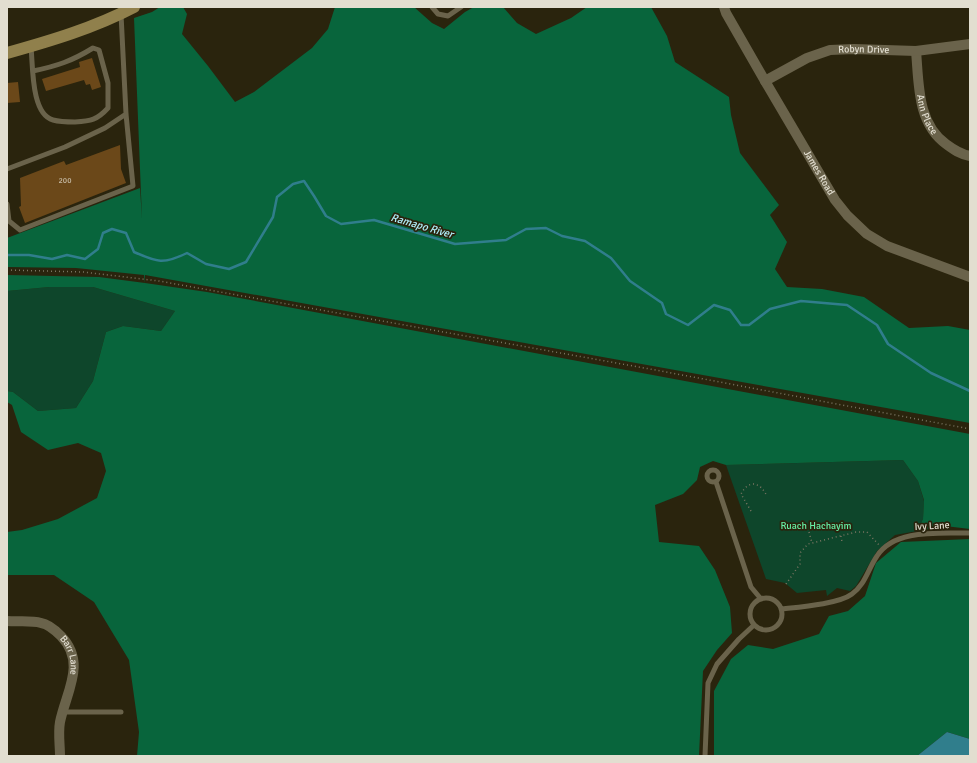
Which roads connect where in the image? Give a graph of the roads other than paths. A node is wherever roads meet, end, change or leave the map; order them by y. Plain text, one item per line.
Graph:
1 (134, 7) edge
2 (432, 7) edge
3 (460, 7) edge
4 (724, 7) edge
5 (121, 13) junction
6 (970, 44) edge
7 (32, 46) junction
8 (916, 51) junction
9 (7, 53) edge
10 (34, 71) junction
11 (765, 81) junction
12 (126, 114) junction
13 (970, 156) edge
14 (7, 169) edge
15 (7, 204) edge
16 (970, 278) edge
17 (716, 482) dead end
18 (970, 533) edge
19 (760, 599) junction
20 (781, 609) junction
21 (7, 621) edge
22 (754, 625) junction
23 (63, 712) junction
24 (121, 712) dead end
25 (60, 756) edge
26 (705, 756) edge

1 - 5 main road
2 - 3 lane
4 - 11 street, James Road
5 - 7 main road
5 - 12 lane
6 - 8 street, Robyn Drive
7 - 9 main road
7 - 10 lane
8 - 11 street, Robyn Drive
8 - 13 street, Ann Place
10 - 10 lane
11 - 16 street, James Road
12 - 14 lane
12 - 15 lane
17 - 19 lane
18 - 20 lane, Ivy Lane
19 - 20 lane
19 - 22 lane
20 - 22 lane
21 - 23 street, Barr Lane
22 - 26 lane
23 - 24 lane
23 - 25 street, Barr Lane

